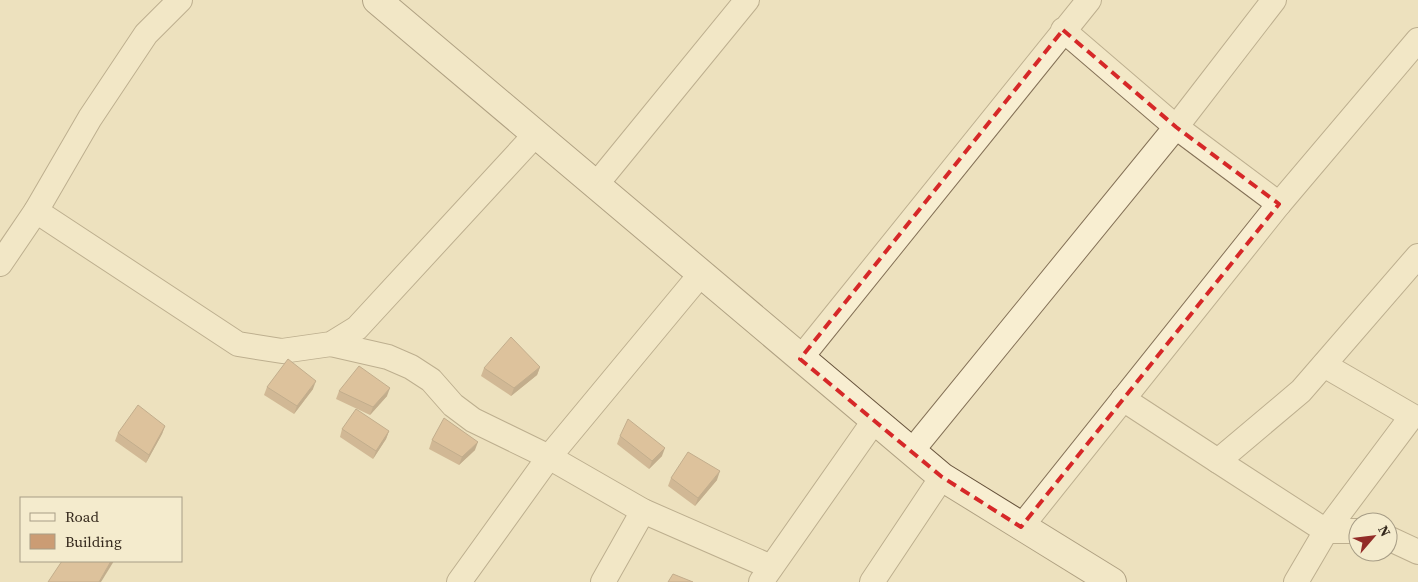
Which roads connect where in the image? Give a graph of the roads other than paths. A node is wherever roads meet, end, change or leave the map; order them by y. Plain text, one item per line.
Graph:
1 (180, 0) edge
2 (377, 0) edge
3 (748, 0) edge
4 (1088, 0) edge
5 (1274, 0) edge
6 (1063, 30) junction
7 (1418, 40) edge
8 (1176, 127) junction
9 (536, 135) junction
10 (595, 186) junction
11 (1279, 204) junction
12 (36, 211) junction
13 (1418, 256) edge
14 (0, 264) edge
15 (700, 275) junction
16 (331, 344) junction
17 (800, 359) junction
18 (1324, 365) junction
19 (1123, 399) junction
20 (1415, 416) edge
21 (874, 421) junction
22 (911, 452) junction
23 (549, 457) junction
24 (1218, 461) junction
25 (942, 477) junction
26 (643, 511) junction
27 (1021, 527) junction
28 (1326, 531) junction
29 (1348, 531) edge
30 (1398, 543) edge
31 (1418, 552) edge
32 (766, 575) edge
33 (459, 582) edge
34 (603, 582) edge
35 (872, 582) edge
36 (1112, 582) edge
37 (1296, 582) edge

1 - 12 street
2 - 9 street
3 - 10 street
4 - 6 street
5 - 8 street
6 - 8 street
6 - 17 street
7 - 11 street
8 - 11 street
8 - 22 street
9 - 10 street
9 - 16 street
10 - 15 street
11 - 19 street
12 - 14 street
12 - 16 street
13 - 18 street
15 - 17 street
15 - 23 street
16 - 23 street
17 - 21 street
18 - 20 street
18 - 24 street
19 - 24 street
19 - 27 street
20 - 28 street
21 - 22 street
21 - 32 street
22 - 25 street
23 - 26 street
23 - 33 street
24 - 28 street
25 - 27 street
25 - 35 street
26 - 32 street
26 - 34 street
27 - 36 street
28 - 29 street
28 - 37 street
30 - 31 street

